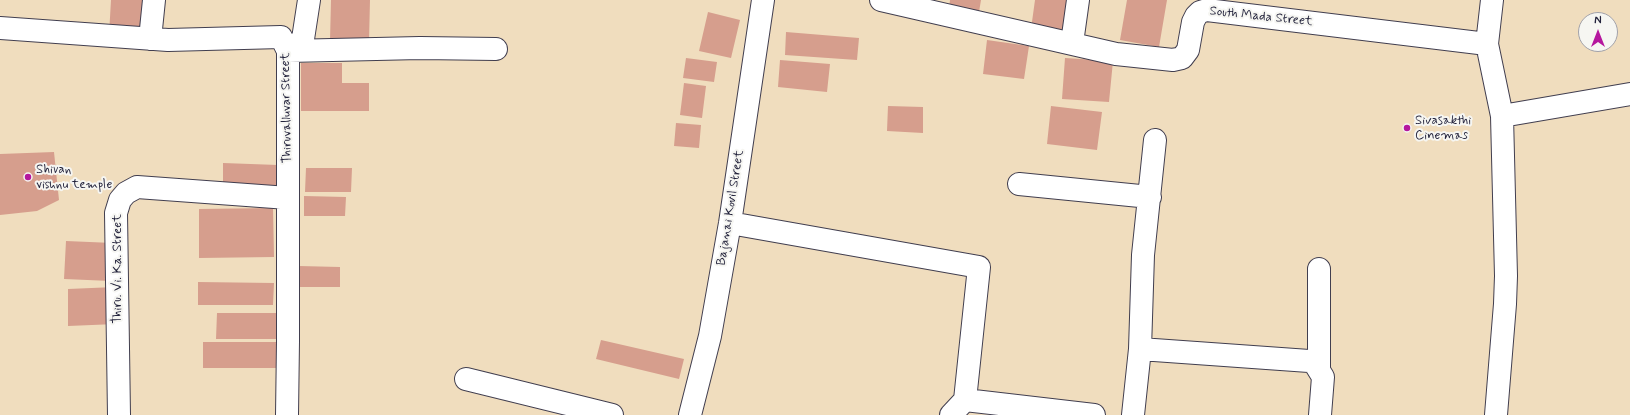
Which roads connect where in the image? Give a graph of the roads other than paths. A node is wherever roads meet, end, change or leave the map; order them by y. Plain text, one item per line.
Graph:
1 (154, 0) edge
2 (309, 0) edge
3 (763, 0) edge
4 (881, 0) edge
5 (1078, 0) edge
6 (1492, 0) edge
7 (0, 28) edge
8 (150, 39) junction
9 (1072, 43) junction
10 (1487, 44) junction
11 (496, 49) dead end
12 (288, 50) junction
13 (1630, 94) edge
14 (1502, 116) junction
15 (1154, 140) dead end
16 (1019, 184) dead end
17 (288, 198) junction
18 (1150, 198) junction
19 (730, 223) junction
20 (1319, 270) dead end
21 (1140, 349) junction
22 (1319, 369) junction
23 (466, 379) dead end
24 (958, 408) edge
25 (119, 415) edge
26 (287, 415) edge
27 (612, 415) edge
28 (690, 415) edge
29 (1094, 415) edge
30 (1133, 415) edge
31 (1320, 415) edge
32 (1496, 415) edge

1 - 8 street
2 - 12 street
3 - 19 street, Bajanai Kovil Street
4 - 9 street, South Mada Street
5 - 9 street
6 - 10 street
7 - 8 street, Thiruvalluvar Street
8 - 12 street, Thiruvalluvar Street
9 - 10 street, South Mada Street
10 - 14 street
11 - 12 street
12 - 17 street, Thiruvalluvar Street
13 - 14 street
14 - 32 street
15 - 18 street
16 - 18 street
17 - 25 street, Thiru. Vi. Ka. Street
17 - 26 street, Thiruvalluvar Street
18 - 21 street
19 - 24 street
19 - 28 street, Bajanai Kovil Street
20 - 22 street
21 - 22 street
21 - 30 street
22 - 31 street
23 - 27 street
24 - 29 street

